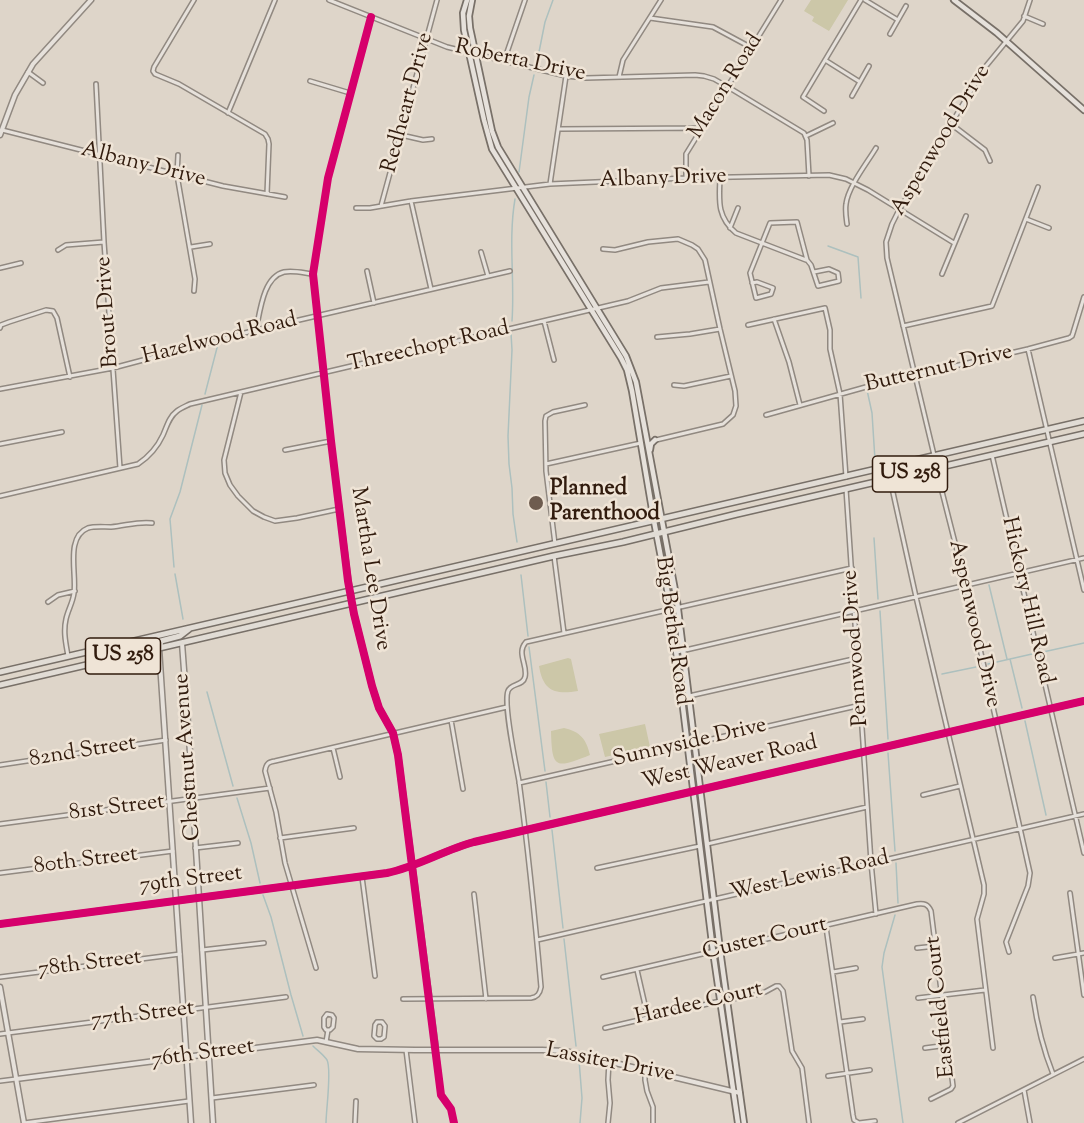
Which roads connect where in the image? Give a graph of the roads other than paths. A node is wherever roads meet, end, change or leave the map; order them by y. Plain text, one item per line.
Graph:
1 (91, 0) edge
2 (194, 0) edge
3 (275, 0) edge
4 (329, 0) edge
5 (437, 0) edge
6 (467, 0) edge
7 (472, 0) edge
8 (525, 0) edge
9 (661, 0) edge
10 (775, 0) edge
11 (863, 0) edge
12 (954, 0) edge
13 (1030, 0) edge
14 (780, 1) edge
15 (906, 6) dead end
16 (1024, 16) junction
17 (371, 17) junction
18 (650, 18) junction
19 (898, 20) junction
20 (1043, 24) dead end
21 (890, 34) dead end
22 (427, 39) junction
23 (1006, 41) junction
24 (752, 48) junction
25 (469, 53) junction
26 (476, 55) junction
27 (825, 60) junction
28 (504, 61) junction
29 (869, 66) dead end
30 (28, 72) junction
31 (566, 76) junction
32 (619, 77) junction
33 (310, 81) dead end
34 (860, 82) junction
35 (43, 83) dead end
36 (96, 84) dead end
37 (728, 87) junction
38 (350, 93) junction
39 (852, 96) dead end
40 (1084, 110) edge
41 (824, 111) dead end
42 (228, 113) junction
43 (833, 123) dead end
44 (951, 124) junction
45 (488, 125) junction
46 (703, 128) junction
47 (559, 129) junction
48 (0, 132) edge
49 (401, 135) junction
50 (806, 136) junction
51 (432, 139) dead end
52 (876, 148) dead end
53 (99, 155) junction
54 (178, 155) dead end
55 (990, 161) dead end
56 (177, 175) junction
57 (809, 176) junction
58 (686, 178) junction
59 (720, 178) junction
60 (855, 183) junction
61 (550, 184) junction
62 (518, 187) junction
63 (1038, 187) dead end
64 (267, 194) junction
65 (285, 197) dead end
66 (411, 201) junction
67 (381, 206) junction
68 (356, 208) dead end
69 (738, 208) dead end
70 (899, 210) junction
71 (966, 216) dead end
72 (1026, 219) junction
73 (847, 224) dead end
74 (730, 228) junction
75 (1048, 228) dead end
76 (104, 242) junction
77 (762, 243) junction
78 (954, 243) junction
79 (210, 244) dead end
80 (190, 247) junction
81 (603, 249) dead end
82 (58, 250) dead end
83 (481, 252) dead end
84 (807, 260) junction
85 (21, 263) dead end
86 (0, 268) edge
87 (367, 271) dead end
88 (510, 271) dead end
89 (814, 272) junction
90 (314, 274) junction
91 (942, 274) dead end
92 (488, 276) junction
93 (709, 282) junction
94 (752, 283) junction
95 (431, 289) junction
96 (194, 291) dead end
97 (1084, 297) edge
98 (374, 303) junction
99 (594, 309) junction
100 (317, 316) junction
101 (774, 319) junction
102 (544, 321) junction
103 (748, 325) dead end
104 (903, 326) junction
105 (0, 328) edge
106 (720, 329) junction
107 (256, 330) junction
108 (657, 337) dead end
109 (1028, 349) junction
110 (554, 360) dead end
111 (113, 368) junction
112 (324, 372) junction
113 (915, 375) junction
114 (731, 376) junction
115 (70, 377) junction
116 (674, 385) dead end
117 (0, 389) edge
118 (242, 392) junction
119 (840, 394) junction
120 (585, 405) dead end
121 (800, 405) junction
122 (766, 415) dead end
123 (1084, 422) edge
124 (1046, 430) junction
125 (62, 432) dead end
126 (1084, 434) edge
127 (655, 440) junction
128 (331, 441) junction
129 (1049, 442) junction
130 (644, 443) junction
131 (0, 444) edge
132 (285, 450) dead end
133 (992, 455) junction
134 (650, 456) junction
135 (934, 456) junction
136 (546, 464) junction
137 (120, 468) junction
138 (936, 468) junction
139 (846, 477) junction
140 (890, 479) junction
141 (846, 489) junction
142 (0, 496) edge
143 (339, 509) junction
144 (662, 519) junction
145 (654, 521) junction
146 (152, 524) dead end
147 (664, 532) junction
148 (656, 534) junction
149 (555, 544) junction
150 (554, 556) junction
151 (1084, 558) edge
152 (1077, 560) junction
153 (852, 568) junction
154 (1020, 573) junction
155 (966, 586) junction
156 (350, 590) junction
157 (1084, 590) edge
158 (75, 591) junction
159 (916, 597) junction
160 (48, 602) dead end
161 (352, 603) junction
162 (677, 608) junction
163 (671, 610) junction
164 (855, 611) junction
165 (190, 628) junction
166 (564, 633) junction
167 (152, 637) junction
168 (182, 642) junction
169 (159, 648) junction
170 (683, 651) junction
171 (676, 652) junction
172 (68, 656) junction
173 (119, 657) junction
174 (858, 658) junction
175 (0, 672) edge
176 (0, 684) edge
177 (689, 696) junction
178 (1084, 701) edge
179 (861, 705) junction
180 (507, 707) junction
181 (1051, 708) junction
182 (451, 720) junction
183 (995, 722) junction
184 (393, 733) junction
185 (948, 733) junction
186 (166, 740) junction
187 (694, 743) junction
188 (687, 745) junction
189 (333, 748) junction
190 (864, 751) junction
191 (0, 765) edge
192 (340, 777) dead end
193 (519, 783) junction
194 (960, 786) junction
195 (270, 788) junction
196 (463, 789) dead end
197 (700, 790) junction
198 (693, 791) junction
199 (923, 795) dead end
200 (193, 799) junction
201 (169, 802) junction
202 (867, 807) junction
203 (1084, 814) edge
204 (1076, 816) junction
205 (0, 824) edge
206 (354, 828) dead end
207 (1020, 828) junction
208 (524, 830) junction
209 (280, 838) junction
210 (972, 840) junction
211 (238, 843) dead end
212 (707, 844) junction
213 (700, 846) junction
214 (195, 848) junction
215 (173, 851) junction
216 (1084, 853) edge
217 (871, 862) junction
218 (412, 867) junction
219 (597, 868) dead end
220 (0, 873) edge
221 (387, 873) joint
222 (362, 877) junction
223 (292, 886) junction
224 (1070, 893) dead end
225 (474, 894) dead end
226 (199, 898) junction
227 (714, 900) junction
228 (176, 901) junction
229 (707, 901) junction
230 (926, 904) joint
231 (876, 914) junction
232 (0, 924) edge
233 (826, 926) junction
234 (537, 940) junction
235 (264, 943) dead end
236 (936, 946) junction
237 (917, 948) dead end
238 (202, 950) junction
239 (720, 950) junction
240 (713, 951) junction
241 (1009, 952) dead end
242 (1084, 953) edge
243 (180, 954) junction
244 (1078, 954) junction
245 (1055, 958) dead end
246 (316, 968) dead end
247 (856, 968) dead end
248 (637, 970) junction
249 (833, 972) junction
250 (375, 976) dead end
251 (0, 977) edge
252 (603, 977) dead end
253 (0, 987) edge
254 (985, 990) junction
255 (941, 995) junction
256 (1084, 995) edge
257 (286, 997) dead end
258 (918, 998) dead end
259 (1033, 998) dead end
260 (403, 999) dead end
261 (430, 999) junction
262 (486, 999) junction
263 (727, 1000) junction
264 (720, 1001) junction
265 (206, 1008) junction
266 (183, 1011) junction
267 (648, 1017) junction
268 (863, 1019) dead end
269 (840, 1022) junction
270 (605, 1028) dead end
271 (328, 1030) junction
272 (8, 1033) junction
273 (0, 1034) edge
274 (384, 1037) joint
275 (326, 1042) junction
276 (948, 1045) junction
277 (925, 1048) dead end
278 (993, 1048) dead end
279 (406, 1050) junction
280 (436, 1050) junction
281 (209, 1054) junction
282 (186, 1057) junction
283 (1084, 1059) edge
284 (609, 1060) junction
285 (645, 1070) junction
286 (870, 1070) dead end
287 (847, 1074) junction
288 (1053, 1074) junction
289 (828, 1076) dead end
290 (16, 1079) junction
291 (0, 1081) edge
292 (314, 1085) dead end
293 (1024, 1090) junction
294 (733, 1091) junction
295 (740, 1093) junction
296 (212, 1098) junction
297 (931, 1099) dead end
298 (189, 1101) junction
299 (356, 1101) dead end
300 (875, 1121) dead end
301 (24, 1123) edge
302 (191, 1123) edge
303 (213, 1123) edge
304 (355, 1123) edge
305 (415, 1123) edge
306 (454, 1123) edge
307 (609, 1123) edge
308 (653, 1123) edge
309 (738, 1123) edge
310 (744, 1123) edge
311 (809, 1123) edge
312 (958, 1123) edge
313 (1030, 1123) edge

1 - 30 street
2 - 42 street
3 - 42 street
4 - 17 street, Roberta Drive
5 - 22 street, Redheart Drive
6 - 25 main road, Big Bethel Road
7 - 26 main road, Big Bethel Road
8 - 28 street
9 - 18 street
10 - 14 street
11 - 19 street
11 - 27 street
12 - 23 main road
13 - 16 street, Aspenwood Drive
14 - 24 street, Macon Road
15 - 19 street
16 - 20 street
16 - 23 street, Aspenwood Drive
17 - 22 street, Roberta Drive
17 - 38 street, Martha Lee Drive
18 - 24 street
18 - 32 street
19 - 21 street
22 - 25 street, Roberta Drive
22 - 49 street, Redheart Drive
23 - 40 main road
23 - 44 street, Aspenwood Drive
24 - 37 street, Macon Road
25 - 26 street, Roberta Drive
25 - 45 main road, Big Bethel Road
26 - 28 street, Roberta Drive
26 - 45 main road, Big Bethel Road
27 - 34 street
27 - 41 street
28 - 31 street, Roberta Drive
29 - 34 street
30 - 35 street
30 - 48 street
31 - 32 street, Roberta Drive
31 - 47 street
32 - 37 street, Roberta Drive
33 - 38 street
34 - 39 street
36 - 53 street, Brout Drive
37 - 46 street, Macon Road
37 - 50 street, Roberta Drive
38 - 90 street, Martha Lee Drive
42 - 64 street
43 - 50 street
44 - 55 street
44 - 70 street, Aspenwood Drive
45 - 62 main road, Big Bethel Road
46 - 47 street
46 - 58 street, Macon Road
47 - 61 street
48 - 53 street, Albany Drive
49 - 51 street
49 - 67 street, Redheart Drive
50 - 57 street
52 - 60 street
53 - 56 street, Albany Drive
53 - 76 street, Brout Drive
54 - 56 street
56 - 64 street, Albany Drive
56 - 80 street
57 - 59 street, Albany Drive
57 - 60 street, Albany Drive
58 - 59 street, Albany Drive
58 - 61 street, Albany Drive
59 - 74 street
60 - 70 street, Albany Drive
60 - 73 street
61 - 62 street, Albany Drive
62 - 66 street, Albany Drive
62 - 99 main road, Big Bethel Road
63 - 72 street
64 - 65 street, Albany Drive
66 - 67 street, Albany Drive
66 - 95 street, Redheart Drive
67 - 68 street, Albany Drive
69 - 74 street
70 - 78 street, Albany Drive
70 - 104 street, Aspenwood Drive
71 - 78 street
72 - 75 street
72 - 104 street
74 - 77 street
76 - 82 street
76 - 111 street, Brout Drive
77 - 84 street
77 - 84 street
77 - 94 street
78 - 91 street
79 - 80 street
80 - 96 street
81 - 93 street
83 - 92 street
84 - 89 street
85 - 86 street
87 - 98 street
88 - 92 street, Hazelwood Road
89 - 89 street
90 - 100 street, Martha Lee Drive
90 - 107 street
92 - 95 street, Hazelwood Road
93 - 99 street, Threechopt Road
93 - 106 street
94 - 94 street
95 - 98 street, Hazelwood Road
97 - 109 street, Butternut Drive
98 - 100 street, Hazelwood Road
99 - 102 street, Threechopt Road
99 - 130 main road, Big Bethel Road
100 - 107 street, Hazelwood Road
100 - 112 street, Martha Lee Drive
101 - 103 street
101 - 119 street
101 - 121 street
102 - 110 street
102 - 112 street, Threechopt Road
104 - 113 street, Aspenwood Drive
105 - 115 street
106 - 108 street
106 - 114 street
107 - 111 street, Hazelwood Road
109 - 113 street, Butternut Drive
109 - 124 street
111 - 115 street, Hazelwood Road
111 - 137 street, Brout Drive
112 - 118 street, Threechopt Road
112 - 128 street, Martha Lee Drive
113 - 119 street, Butternut Drive
113 - 135 street, Aspenwood Drive
114 - 116 street
114 - 127 street
115 - 117 street, Hazelwood Road
118 - 137 street, Threechopt Road
118 - 143 street
119 - 121 street, Butternut Drive
119 - 139 street
120 - 136 street
121 - 122 street, Butternut Drive
123 - 124 highway, US 258
124 - 129 street
124 - 135 highway, US 258
125 - 131 street
126 - 129 highway, US 258
127 - 130 street
127 - 134 main road
128 - 132 street
128 - 143 street, Martha Lee Drive
129 - 133 highway, US 258
129 - 152 street
130 - 134 main road, Big Bethel Road
130 - 136 street
130 - 145 main road, Big Bethel Road
133 - 138 highway, US 258
133 - 154 street, Hickory Hill Road
134 - 144 main road, Big Bethel Road
135 - 139 highway, US 258
136 - 149 street
137 - 142 street, Threechopt Road
138 - 140 highway, US 258
138 - 155 street, Aspenwood Drive
139 - 144 highway, US 258
140 - 141 highway, US 258
140 - 159 street
141 - 147 highway, US 258
141 - 153 street, Pennwood Drive
143 - 156 street, Martha Lee Drive
144 - 145 highway, US 258
144 - 147 main road, Big Bethel Road
145 - 148 main road, Big Bethel Road
145 - 149 highway, US 258
146 - 158 street
147 - 148 highway, US 258
147 - 162 main road, Big Bethel Road
148 - 150 highway, US 258
148 - 163 main road, Big Bethel Road
149 - 156 highway, US 258
150 - 161 highway, US 258
150 - 166 street
151 - 152 street
152 - 154 street
152 - 157 street
153 - 162 street
153 - 164 street, Pennwood Drive
154 - 155 street
154 - 181 street, Hickory Hill Road
155 - 159 street
155 - 183 street, Aspenwood Drive
156 - 161 street, Martha Lee Drive
156 - 165 highway, US 258
158 - 160 street
158 - 172 street
159 - 164 street
159 - 185 street
161 - 168 highway, US 258
161 - 184 street, Martha Lee Drive
162 - 163 street
162 - 170 main road, Big Bethel Road
163 - 166 street
163 - 171 main road, Big Bethel Road
164 - 170 street
164 - 174 street, Pennwood Drive
165 - 167 highway, US 258
165 - 169 highway
166 - 180 street
167 - 172 highway, US 258
167 - 173 highway
168 - 169 highway, US 258
168 - 200 street, Chestnut Avenue
169 - 173 highway, US 258
169 - 186 street, Chestnut Avenue
170 - 171 street
170 - 177 main road, Big Bethel Road
171 - 188 main road, Big Bethel Road
172 - 175 highway, US 258
173 - 176 highway, US 258
174 - 177 street
174 - 179 street, Pennwood Drive
177 - 187 main road, Big Bethel Road
178 - 181 street, West Weaver Road
179 - 187 street, Sunnyside Drive
179 - 190 street, Pennwood Drive
180 - 182 street
180 - 193 street
181 - 183 street, West Weaver Road
181 - 204 street, Hickory Hill Road
182 - 184 street
182 - 196 street
183 - 185 street, West Weaver Road
183 - 207 street, Aspenwood Drive
184 - 189 street
184 - 218 street, Martha Lee Drive
185 - 190 street, West Weaver Road
185 - 194 street
186 - 191 street, 82nd Street
186 - 201 street, Chestnut Avenue
187 - 188 street, Sunnyside Drive
187 - 197 main road, Big Bethel Road
188 - 193 street, Sunnyside Drive
188 - 198 main road, Big Bethel Road
189 - 192 street
189 - 195 street
190 - 197 street, West Weaver Road
190 - 202 street, Pennwood Drive
193 - 208 street
194 - 199 street
194 - 210 street
195 - 200 street, 81st Street
195 - 209 street
197 - 198 street, West Weaver Road
197 - 212 main road, Big Bethel Road
198 - 208 street, West Weaver Road
198 - 213 main road, Big Bethel Road
200 - 201 street, 81st Street
200 - 214 street, Chestnut Avenue
201 - 205 street, 81st Street
201 - 215 street, Chestnut Avenue
202 - 212 street
202 - 217 street, Pennwood Drive
203 - 204 street, West Lewis Road
204 - 207 street, West Lewis Road
204 - 216 street, Hickory Hill Road
206 - 209 street
207 - 210 street, West Lewis Road
207 - 241 street, Aspenwood Drive
208 - 218 street, West Weaver Road
208 - 234 street
209 - 223 street
210 - 217 street, West Lewis Road
210 - 254 street
211 - 214 street
212 - 227 main road, Big Bethel Road
213 - 219 street
213 - 229 main road, Big Bethel Road
214 - 226 street, Chestnut Avenue
215 - 220 street, 80th Street
215 - 228 street, Chestnut Avenue
217 - 227 street, West Lewis Road
217 - 231 street, Pennwood Drive
218 - 221 street, West Weaver Road
218 - 261 street, Martha Lee Drive
221 - 222 street, 79th Street
222 - 223 street, 79th Street
222 - 250 street
223 - 226 street, 79th Street
223 - 246 street
224 - 244 street
225 - 262 street
226 - 228 street, 79th Street
226 - 238 street, Chestnut Avenue
227 - 229 street, West Lewis Road
227 - 239 main road, Big Bethel Road
228 - 232 street, 79th Street
228 - 243 street, Chestnut Avenue
229 - 234 street, West Lewis Road
229 - 240 main road, Big Bethel Road
230 - 231 street, Custer Court
230 - 236 street, Eastfield Court
231 - 233 street, Custer Court
233 - 239 street, Custer Court
233 - 249 street
234 - 262 street
235 - 238 street
236 - 237 street
236 - 255 street, Eastfield Court
238 - 265 street, Chestnut Avenue
239 - 240 street, Custer Court
239 - 263 main road, Big Bethel Road
240 - 248 street, Custer Court
240 - 264 main road, Big Bethel Road
242 - 244 street
243 - 251 street, 78th Street
243 - 266 street, Chestnut Avenue
244 - 245 street
244 - 256 street
247 - 249 street
248 - 252 street, Custer Court
248 - 267 street
249 - 269 street
253 - 272 street
254 - 255 street
254 - 278 street
255 - 258 street
255 - 276 street, Eastfield Court
257 - 265 street, 77th Street
259 - 288 street
260 - 261 street
261 - 262 street
261 - 280 street, Martha Lee Drive
263 - 264 street, Hardee Court
263 - 295 main road, Big Bethel Road
263 - 311 street, Hardee Court
264 - 267 street, Hardee Court
264 - 294 main road, Big Bethel Road
265 - 266 street, 77th Street
265 - 281 street, Chestnut Avenue
266 - 272 street, 77th Street
266 - 282 street, Chestnut Avenue
267 - 270 street, Hardee Court
268 - 269 street
269 - 287 street
271 - 271 street
271 - 275 street
272 - 273 street, 77th Street
272 - 290 street
274 - 274 street
275 - 279 street, 76th Street
275 - 281 street, 76th Street
276 - 277 street
276 - 297 street, Eastfield Court
279 - 280 street, Lassiter Drive
279 - 305 street
280 - 284 street, Lassiter Drive
280 - 306 street, Martha Lee Drive
281 - 282 street, 76th Street
281 - 296 street, Chestnut Avenue
282 - 290 street, 76th Street
282 - 298 street, Chestnut Avenue
283 - 288 street
284 - 285 street, Lassiter Drive
284 - 307 street
285 - 294 street, Lassiter Drive
285 - 308 street
286 - 287 street
287 - 289 street
287 - 300 street
288 - 293 street
290 - 291 street, 76th Street
290 - 301 street
292 - 296 street
293 - 312 street
293 - 313 street
294 - 295 street, Lassiter Drive
294 - 309 main road, Big Bethel Road
295 - 310 main road, Big Bethel Road
296 - 303 street, Chestnut Avenue
298 - 301 street
298 - 302 street, Chestnut Avenue
299 - 304 street

